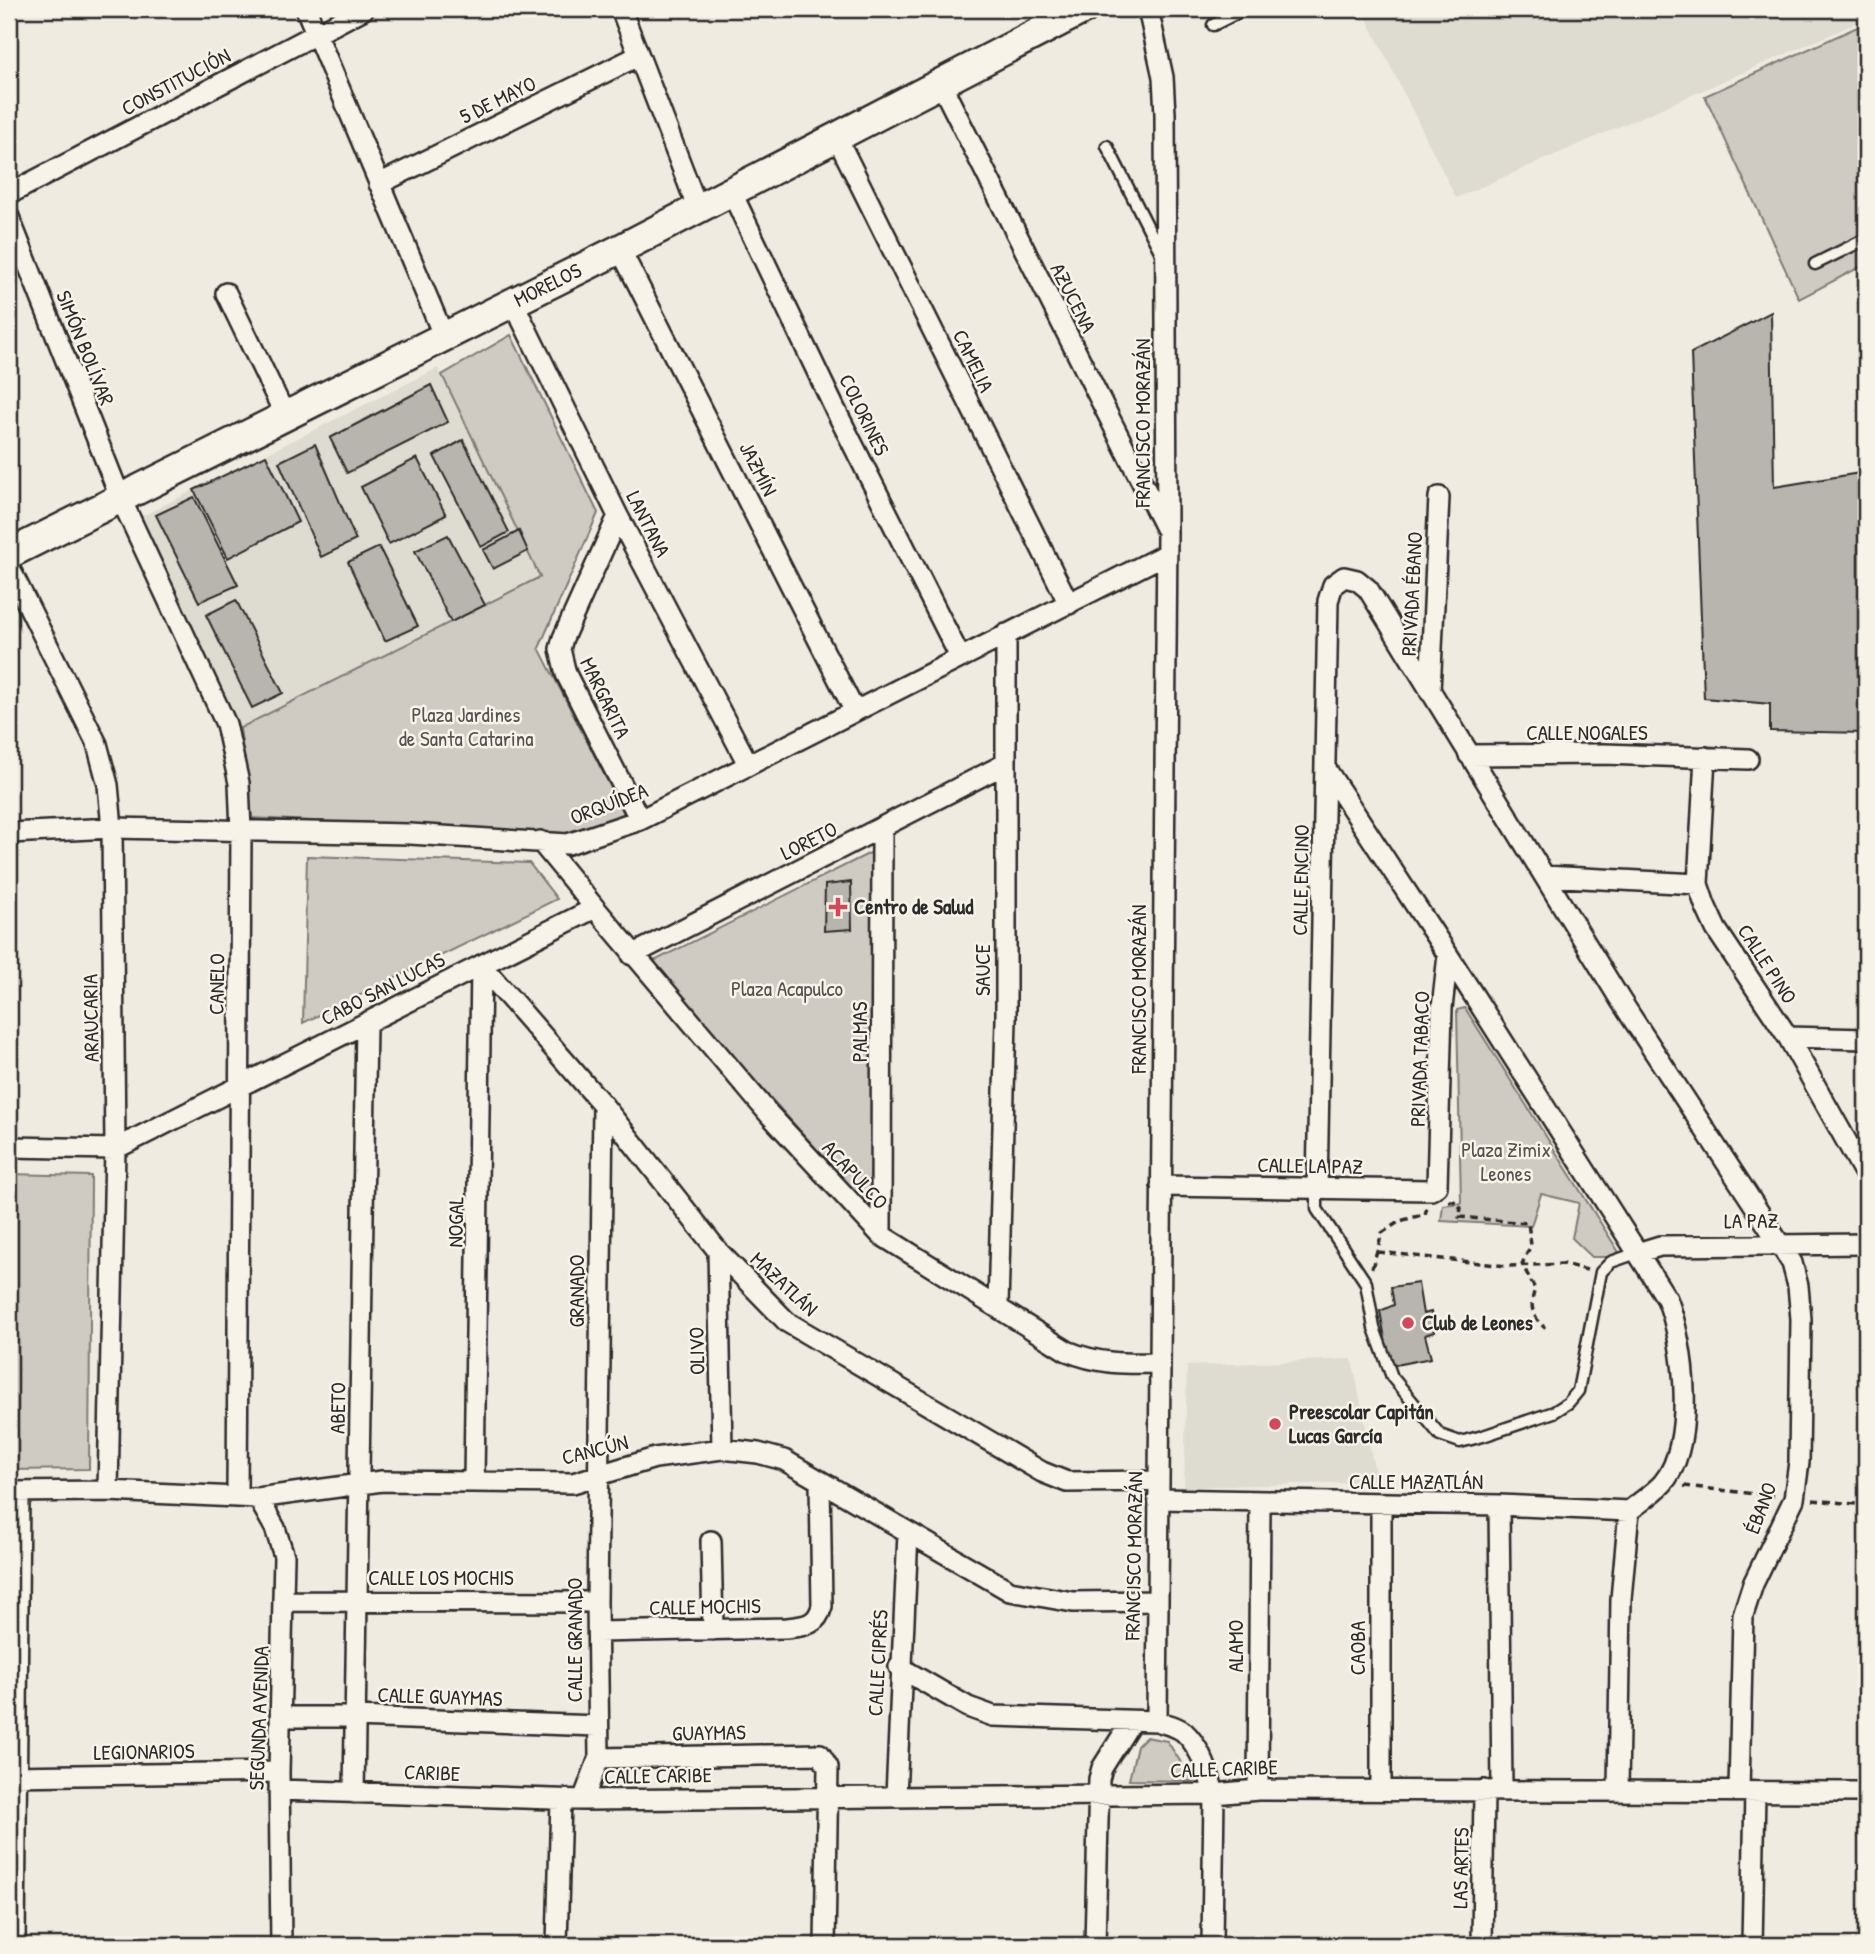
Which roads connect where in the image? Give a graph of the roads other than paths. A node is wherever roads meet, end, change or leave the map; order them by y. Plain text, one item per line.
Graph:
1 (306, 9) edge
2 (364, 9) edge
3 (621, 9) edge
4 (1084, 9) edge
5 (1148, 9) edge
6 (1245, 9) edge
7 (1213, 25) dead end
8 (316, 33) junction
9 (638, 56) junction
10 (942, 85) junction
11 (837, 138) junction
12 (1107, 146) dead end
13 (379, 184) junction
14 (731, 191) junction
15 (9, 194) edge
16 (698, 209) junction
17 (9, 217) edge
18 (1866, 239) edge
19 (620, 249) junction
20 (1165, 260) junction
21 (1815, 264) dead end
22 (226, 293) dead end
23 (513, 302) junction
24 (444, 337) junction
25 (285, 415) junction
26 (120, 497) junction
27 (1439, 498) dead end
28 (618, 516) junction
29 (1167, 532) junction
30 (9, 554) edge
31 (1167, 554) junction
32 (9, 567) edge
33 (1344, 578) joint
34 (1069, 604) junction
35 (1006, 634) junction
36 (960, 657) junction
37 (1430, 692) junction
38 (854, 710) junction
39 (1469, 755) junction
40 (1705, 757) junction
41 (1748, 759) dead end
42 (748, 764) junction
43 (1005, 764) junction
44 (1325, 769) junction
45 (640, 820) junction
46 (112, 828) junction
47 (882, 829) junction
48 (242, 831) junction
49 (9, 833) edge
50 (540, 841) junction
51 (1544, 876) junction
52 (1698, 884) junction
53 (594, 908) junction
54 (632, 955) junction
55 (1448, 955) junction
56 (481, 965) junction
57 (366, 1024) junction
58 (1788, 1037) junction
59 (1866, 1039) edge
60 (239, 1087) junction
61 (603, 1105) junction
62 (9, 1147) edge
63 (116, 1149) junction
64 (1866, 1176) edge
65 (1161, 1186) junction
66 (1317, 1189) junction
67 (1430, 1196) joint
68 (881, 1235) junction
69 (1776, 1243) junction
70 (1866, 1244) edge
71 (718, 1251) junction
72 (1637, 1253) junction
73 (998, 1306) junction
74 (1157, 1363) junction
75 (722, 1449) junction
76 (600, 1477) junction
77 (474, 1481) junction
78 (820, 1483) junction
79 (359, 1487) junction
80 (1158, 1490) junction
81 (108, 1491) junction
82 (14, 1492) edge
83 (237, 1496) junction
84 (258, 1498) junction
85 (1260, 1503) junction
86 (1381, 1505) junction
87 (1499, 1505) junction
88 (1629, 1511) junction
89 (908, 1533) junction
90 (711, 1541) dead end
91 (357, 1600) junction
92 (285, 1601) junction
93 (1156, 1601) junction
94 (597, 1602) junction
95 (713, 1630) junction
96 (597, 1632) junction
97 (899, 1667) junction
98 (281, 1717) junction
99 (354, 1717) junction
100 (1157, 1721) junction
101 (1131, 1723) junction
102 (598, 1726) junction
103 (599, 1758) junction
104 (12, 1776) edge
105 (279, 1781) junction
106 (1258, 1790) junction
107 (1381, 1790) junction
108 (1493, 1790) junction
109 (1618, 1790) junction
110 (1747, 1791) junction
111 (1866, 1791) edge
112 (355, 1793) junction
113 (1097, 1794) junction
114 (1214, 1794) junction
115 (827, 1796) junction
116 (896, 1796) junction
117 (561, 1800) junction
118 (583, 1800) junction
119 (15, 1945) edge
120 (281, 1945) edge
121 (558, 1945) edge
122 (825, 1945) edge
123 (1095, 1945) edge
124 (1212, 1945) edge
125 (1482, 1945) edge
126 (1752, 1945) edge

1 - 8 street
2 - 8 street, CONSTITUCIÓN
3 - 9 street
4 - 10 street, MORELOS
5 - 20 street, FRANCISCO MORAZÁN
6 - 7 lane
8 - 13 street
8 - 15 street, CONSTITUCIÓN
9 - 13 street, 5 DE MAYO
9 - 16 street
10 - 11 street, MORELOS
10 - 29 street, AZUCENA
11 - 14 street, MORELOS
11 - 34 street, CAMELIA
12 - 20 lane
13 - 24 street
14 - 16 street, MORELOS
14 - 36 street, COLORINES
16 - 19 street, MORELOS
17 - 26 street, SIMÓN BOLÍVAR
18 - 21 lane
19 - 23 street, MORELOS
19 - 38 street, JAZMÍN
20 - 29 street, FRANCISCO MORAZÁN
22 - 25 street
23 - 24 street, MORELOS
23 - 28 street, LANTANA
24 - 25 street, MORELOS
25 - 26 street, MORELOS
26 - 30 street, MORELOS
26 - 48 street, CANELO
27 - 37 street, PRIVADA ÉBANO
28 - 42 street, LANTANA
28 - 45 street, MARGARITA
29 - 31 street, FRANCISCO MORAZÁN
31 - 34 street, ORQUÍDEA
31 - 65 street, FRANCISCO MORAZÁN
32 - 46 street, ARAUCARIA
33 - 37 street, ÉBANO
33 - 44 street, CALLE ENCINO
34 - 35 street, ORQUÍDEA
35 - 36 street, ORQUÍDEA
35 - 43 street, SAUCE
36 - 38 street, ORQUÍDEA
37 - 39 street, ÉBANO
38 - 42 street, ORQUÍDEA
39 - 40 street, CALLE NOGALES
39 - 51 street, ÉBANO
40 - 41 street, CALLE NOGALES
40 - 52 street, CALLE PINO
42 - 45 street, ORQUÍDEA
43 - 47 street, LORETO
43 - 73 street, SAUCE
44 - 55 street
44 - 66 street, CALLE ENCINO
45 - 50 street, ORQUÍDEA
46 - 48 street, ORQUÍDEA
46 - 49 street, ORQUÍDEA
46 - 63 street, ARAUCARIA
47 - 54 street, LORETO
47 - 68 street, PALMAS
48 - 50 street, ORQUÍDEA
48 - 60 street, CANELO
50 - 53 street
51 - 52 street
51 - 69 street, ÉBANO
52 - 58 street, CALLE PINO
53 - 54 street, ACAPULCO
53 - 56 street, CABO SAN LUCAS
54 - 68 street, ACAPULCO
55 - 67 street, PRIVADA TABACO
55 - 72 street
56 - 57 street, CABO SAN LUCAS
56 - 61 street, MAZATLÁN
56 - 77 street, NOGAL
57 - 60 street, CABO SAN LUCAS
57 - 79 street, ABETO
58 - 59 street
58 - 64 street, CALLE PINO
60 - 63 street, CABO SAN LUCAS
60 - 83 street, CANELO
61 - 71 street, MAZATLÁN
61 - 76 street, GRANADO
62 - 63 street
63 - 81 street, ARAUCARIA
65 - 66 street, CALLE LA PAZ
65 - 74 street, FRANCISCO MORAZÁN
66 - 67 street, CALLE LA PAZ
66 - 72 lane
68 - 73 street, ACAPULCO
69 - 70 street, LA PAZ
69 - 72 street, LA PAZ
69 - 110 street, ÉBANO
71 - 75 street, OLIVO
71 - 80 street, MAZATLÁN
72 - 88 street
73 - 74 street, ACAPULCO
74 - 80 street, FRANCISCO MORAZÁN
75 - 76 street, CANCÚN
75 - 78 street, CANCÚN
76 - 77 street, CANCÚN
76 - 94 street, CALLE GRANADO
77 - 79 street, CANCÚN
78 - 89 street, CANCÚN
78 - 95 street, CALLE MOCHIS
79 - 84 street, CANCÚN
79 - 91 street, ABETO
80 - 85 street, CALLE MAZATLÁN
80 - 93 street, FRANCISCO MORAZÁN
81 - 82 street, CANCÚN
81 - 83 street, CANCÚN
82 - 104 street
83 - 84 street, CANCÚN
84 - 92 street, SEGUNDA AVENIDA
85 - 86 street, CALLE MAZATLÁN
85 - 106 street, ALAMO
86 - 87 street, CALLE MAZATLÁN
86 - 107 street, CAOBA
87 - 88 street, CALLE MAZATLÁN
87 - 108 street, LAS ARTES
88 - 109 street
89 - 93 street, CANCÚN
89 - 97 street, CALLE CIPRÉS
90 - 95 street
91 - 92 street, CALLE LOS MOCHIS
91 - 94 street, CALLE LOS MOCHIS
91 - 99 street, ABETO
92 - 98 street, SEGUNDA AVENIDA
93 - 100 street, FRANCISCO MORAZÁN
94 - 96 street, CALLE GRANADO
95 - 96 street, CALLE MOCHIS
96 - 102 street, CALLE GRANADO
97 - 101 street
97 - 116 street, CALLE CIPRÉS
98 - 99 street, CALLE GUAYMAS
98 - 105 street, SEGUNDA AVENIDA
99 - 102 street, CALLE GUAYMAS
99 - 112 street, ABETO
100 - 101 street
100 - 114 street
101 - 113 street
102 - 103 street, CALLE GRANADO
103 - 115 street, GUAYMAS
103 - 118 street, CALLE GRANADO
104 - 105 street, LEGIONARIOS
104 - 119 street
105 - 112 street, CARIBE
105 - 120 street, SEGUNDA AVENIDA
106 - 107 street, CALLE CARIBE
106 - 114 street, CALLE CARIBE
107 - 108 street, CALLE CARIBE
108 - 109 street, CALLE CARIBE
108 - 125 street, LAS ARTES
109 - 110 street, CALLE CARIBE
110 - 111 street, CALLE CARIBE
110 - 126 street, ÉBANO
112 - 117 street, CARIBE
113 - 114 street, CALLE CARIBE
113 - 116 street, CALLE CARIBE
113 - 123 street
114 - 124 street
115 - 116 street, CALLE CARIBE
115 - 118 street, CALLE CARIBE
115 - 122 street
117 - 118 street, CARIBE
117 - 121 street

